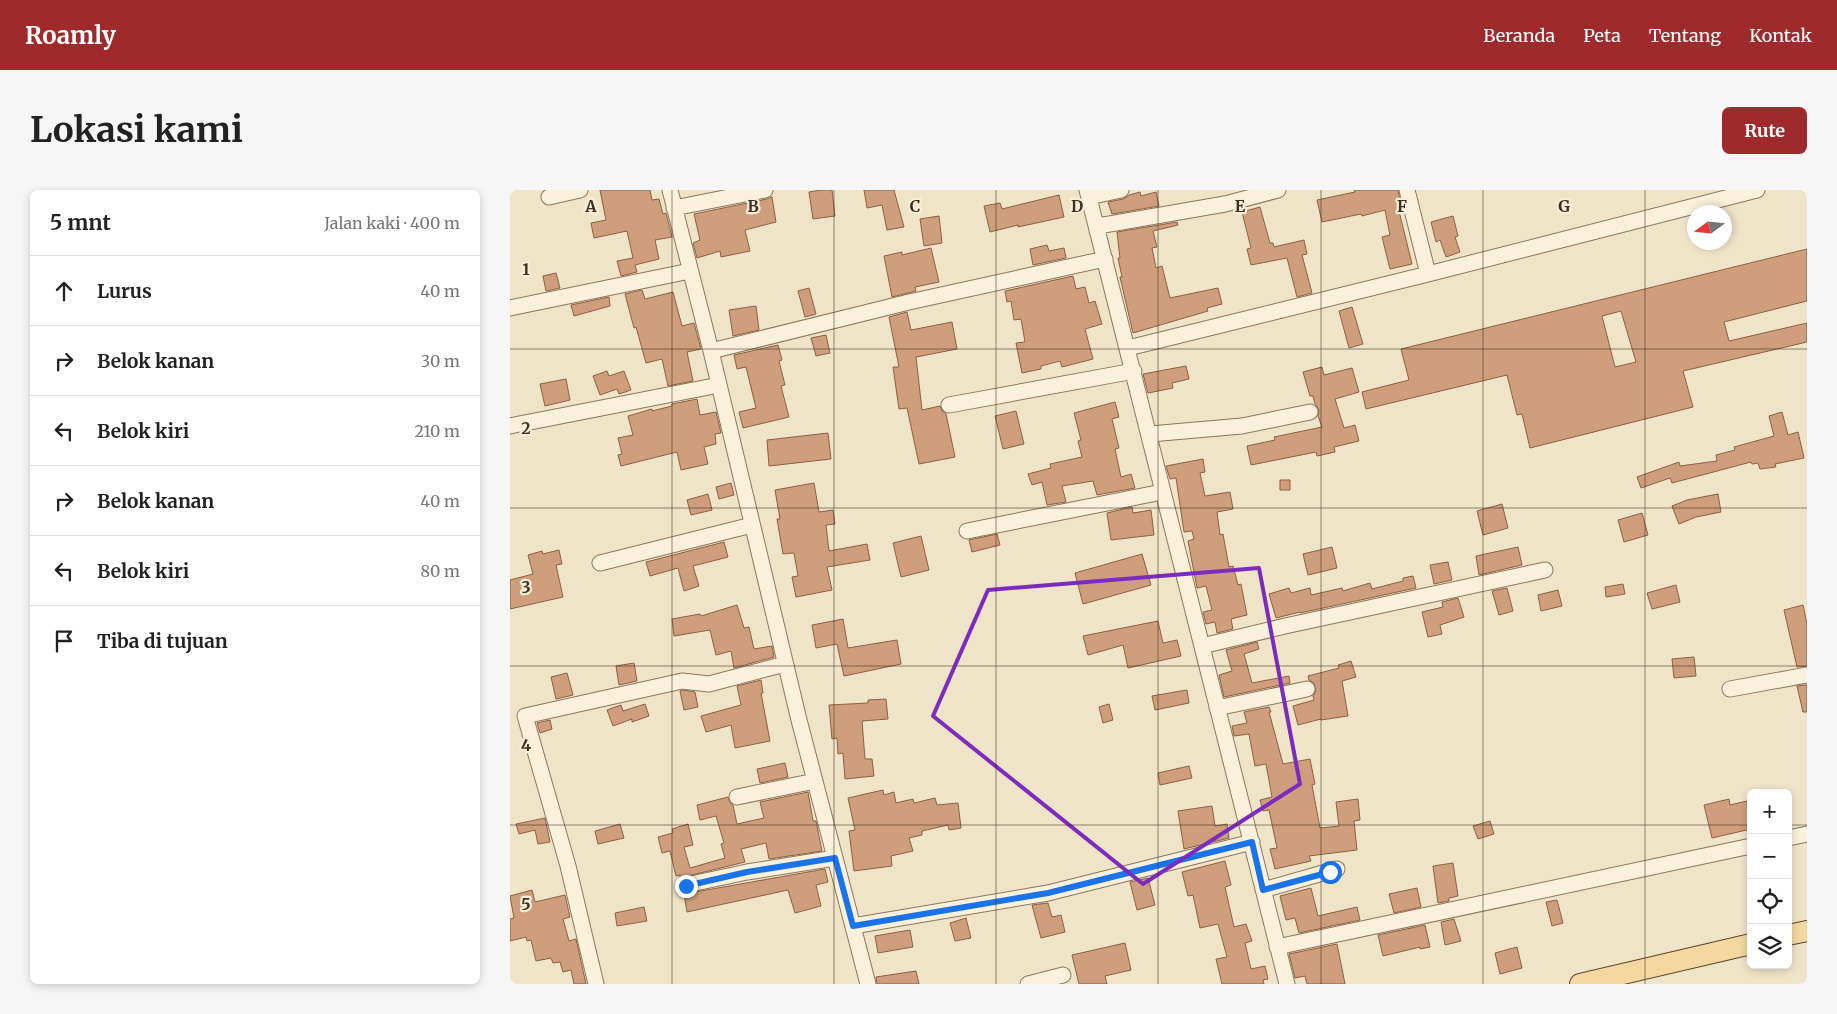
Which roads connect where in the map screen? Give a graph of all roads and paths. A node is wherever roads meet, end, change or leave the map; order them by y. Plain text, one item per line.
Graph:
1 (580, 190) edge
2 (670, 190) edge
3 (765, 190) edge
4 (1121, 190) edge
5 (1278, 190) edge
6 (1407, 190) edge
7 (1757, 190) edge
8 (1088, 194) edge
9 (549, 196) dead end
10 (674, 208) junction
11 (1098, 226) junction
12 (1106, 259) junction
13 (690, 271) junction
14 (1428, 274) junction
15 (510, 308) edge
16 (1128, 348) junction
17 (711, 351) junction
18 (1134, 371) junction
19 (719, 385) junction
20 (949, 405) dead end
21 (1310, 412) dead end
22 (510, 426) edge
23 (1150, 434) junction
24 (1162, 492) junction
25 (752, 525) junction
26 (967, 531) dead end
27 (600, 563) dead end
28 (1545, 570) dead end
29 (1202, 646) junction
30 (785, 664) junction
31 (1807, 675) edge
32 (1306, 689) dead end
33 (1730, 689) dead end
34 (1217, 708) junction
35 (815, 781) junction
36 (737, 796) dead end
37 (1807, 834) edge
38 (1792, 837) edge
39 (1252, 842) junction
40 (1747, 847) edge
41 (835, 858) junction
42 (1337, 869) dead end
43 (686, 886) dead end
44 (1263, 890) junction
45 (853, 926) junction
46 (1807, 931) edge
47 (1792, 934) edge
48 (1747, 945) edge
49 (1277, 947) junction
50 (1063, 975) dead end
51 (596, 984) edge
52 (868, 984) edge
53 (1028, 984) edge
54 (1287, 984) edge
55 (1580, 984) edge

1 - 9 street
2 - 10 street
3 - 10 street
4 - 8 street
5 - 11 street
6 - 14 street
7 - 14 street
8 - 11 street
10 - 13 street
11 - 12 street
12 - 16 street
12 - 17 street
13 - 15 street
13 - 17 street
14 - 16 street
16 - 18 street
17 - 19 street
18 - 20 street
18 - 23 street
19 - 22 street
19 - 25 street
21 - 23 street
23 - 24 street
24 - 26 street
24 - 29 street
25 - 27 street
25 - 30 street
28 - 29 street
29 - 34 street
30 - 35 street
30 - 51 street
31 - 33 street
32 - 34 street
34 - 39 street
35 - 36 street
35 - 41 street
37 - 38 street
39 - 44 street
39 - 45 street
40 - 49 street
41 - 43 street
41 - 45 street
42 - 44 street
44 - 49 street
45 - 52 street
46 - 47 main road
48 - 55 main road
49 - 54 street
50 - 53 street

